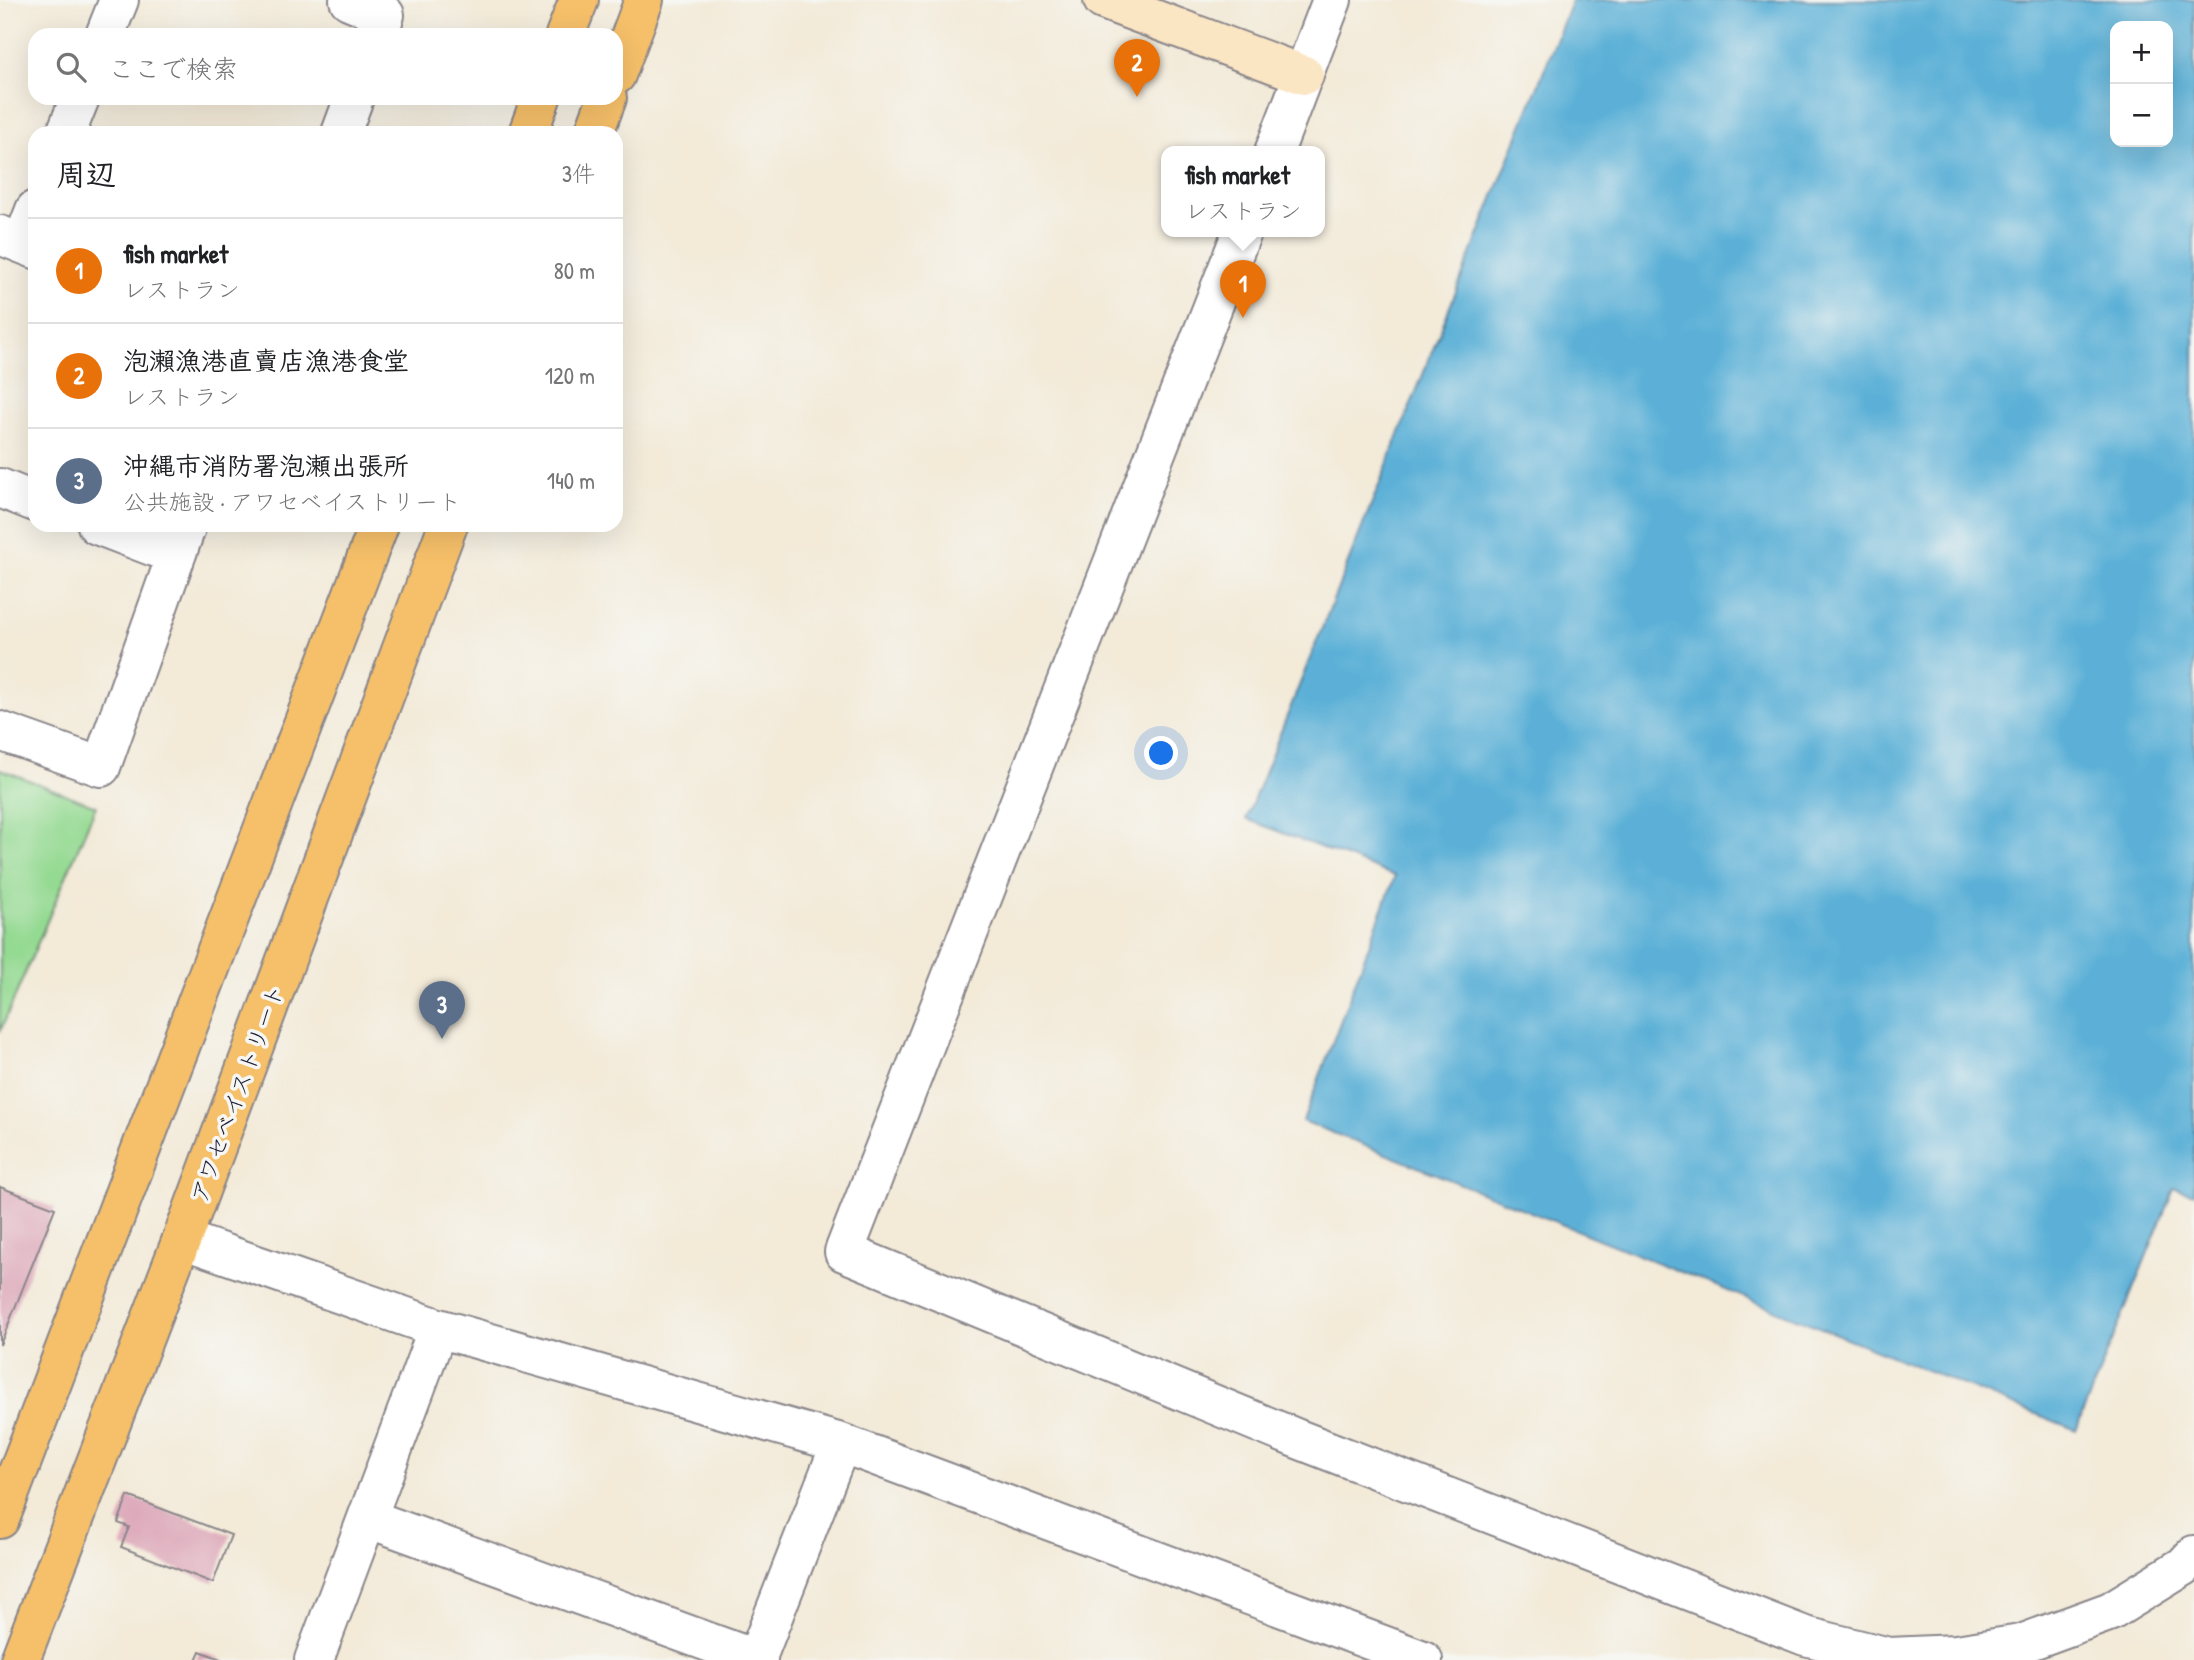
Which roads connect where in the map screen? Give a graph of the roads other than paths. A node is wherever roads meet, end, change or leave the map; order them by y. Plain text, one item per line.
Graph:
1 (119, 0) edge
2 (349, 0) edge
3 (579, 0) edge
4 (644, 0) edge
5 (1103, 0) edge
6 (1332, 0) edge
7 (108, 28) edge
8 (380, 28) edge
9 (568, 28) edge
10 (623, 56) edge
11 (1304, 75) junction
12 (77, 105) edge
13 (351, 105) edge
14 (538, 105) edge
15 (604, 105) edge
16 (69, 126) edge
17 (344, 126) edge
18 (531, 126) edge
19 (597, 126) edge
20 (1276, 146) edge
21 (1240, 237) edge
22 (0, 488) edge
23 (28, 499) edge
24 (136, 532) edge
25 (376, 532) edge
26 (445, 532) edge
27 (181, 540) edge
28 (0, 732) edge
29 (183, 1240) junction
30 (438, 1328) junction
31 (841, 1443) junction
32 (368, 1518) junction
33 (0, 1519) edge
34 (2194, 1556) edge
35 (20, 1660) edge
36 (314, 1660) edge
37 (757, 1660) edge
38 (1423, 1660) edge

1 - 7 street
2 - 8 street
3 - 9 main road
4 - 10 main road
5 - 11 street
6 - 11 street
11 - 20 street
12 - 16 street
13 - 17 street
14 - 18 main road
15 - 19 main road
21 - 34 street
22 - 23 street
24 - 27 street
25 - 33 main road
26 - 29 main road, アワセベイストリート
27 - 28 street
29 - 30 street
29 - 35 main road, アワセベイストリート
30 - 31 street
30 - 32 street
31 - 37 street
31 - 38 street
32 - 36 street
32 - 37 street

